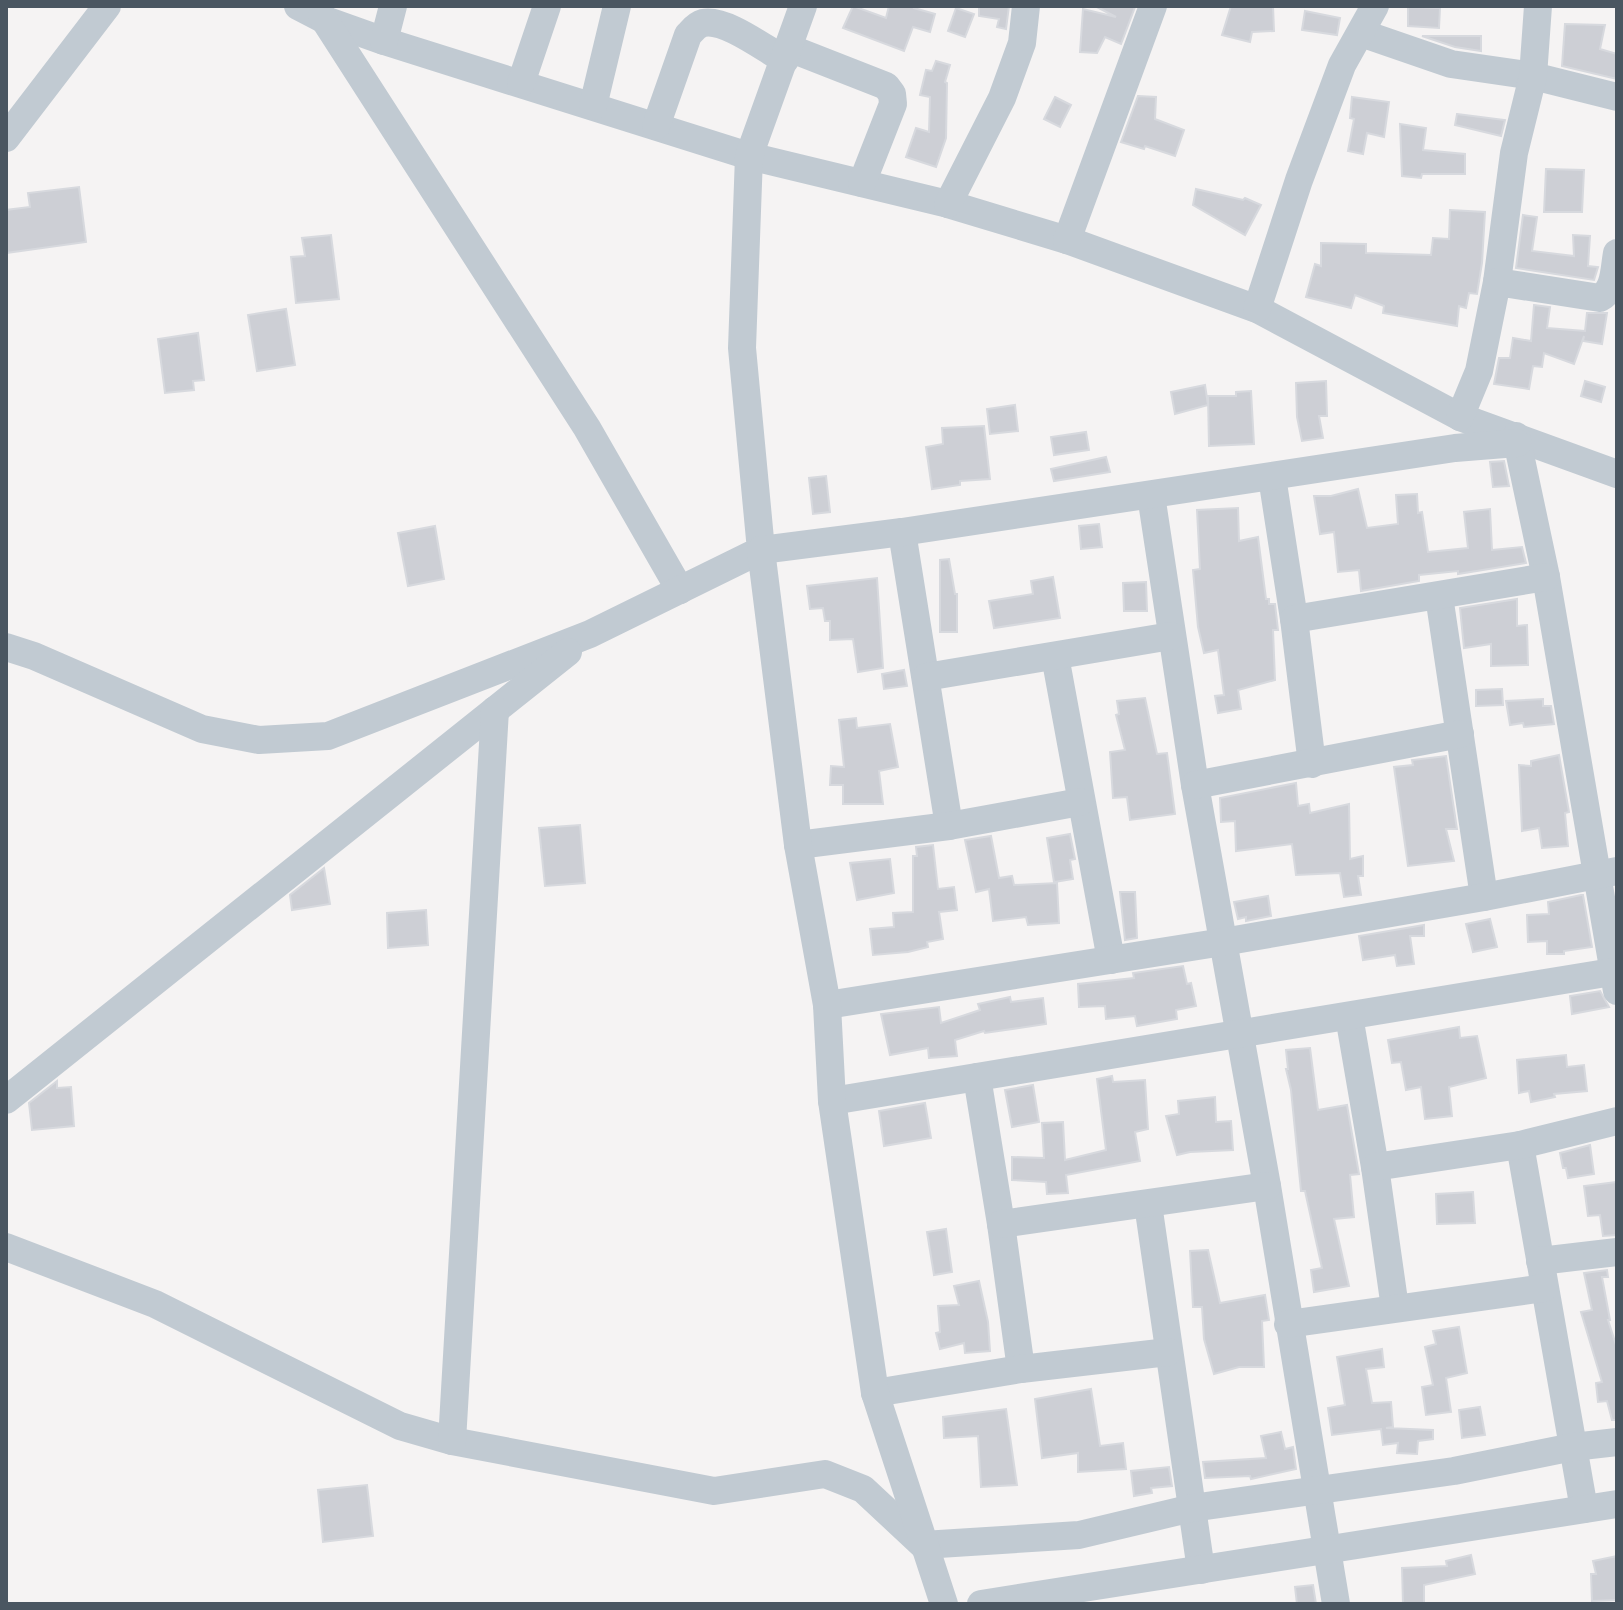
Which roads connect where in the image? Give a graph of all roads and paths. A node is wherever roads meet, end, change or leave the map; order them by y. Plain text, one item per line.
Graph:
1 (107, 6) edge
2 (298, 6) edge
3 (393, 6) edge
4 (547, 6) edge
5 (617, 6) edge
6 (803, 6) edge
7 (1026, 6) edge
8 (1153, 6) edge
9 (1375, 6) edge
10 (1538, 6) edge
11 (320, 13) edge
12 (1361, 33) junction
13 (384, 41) junction
14 (787, 54) junction
15 (1533, 76) junction
16 (521, 83) junction
17 (1617, 97) edge
18 (593, 106) junction
19 (656, 126) junction
20 (6, 138) edge
21 (749, 156) junction
22 (862, 183) junction
23 (948, 204) junction
24 (1067, 240) junction
25 (1617, 253) edge
26 (1497, 282) junction
27 (1257, 309) junction
28 (1460, 417) junction
29 (1517, 439) junction
30 (1617, 474) edge
31 (1272, 477) junction
32 (1151, 495) junction
33 (902, 532) junction
34 (761, 550) junction
35 (1546, 577) junction
36 (680, 590) junction
37 (1439, 596) junction
38 (1294, 619) junction
39 (590, 634) junction
40 (1171, 636) junction
41 (6, 647) edge
42 (1055, 656) junction
43 (926, 677) junction
44 (495, 710) junction
45 (1460, 734) junction
46 (1312, 764) junction
47 (1195, 785) junction
48 (1080, 802) junction
49 (949, 826) junction
50 (798, 845) junction
51 (1608, 872) edge
52 (1484, 897) junction
53 (1223, 942) junction
54 (1111, 960) junction
55 (1615, 981) edge
56 (827, 1005) junction
57 (1349, 1016) junction
58 (1240, 1035) junction
59 (977, 1077) junction
60 (6, 1100) edge
61 (832, 1101) junction
62 (1617, 1121) edge
63 (1520, 1145) junction
64 (1375, 1167) junction
65 (1267, 1186) junction
66 (1148, 1204) junction
67 (1001, 1224) junction
68 (6, 1247) edge
69 (1617, 1252) edge
70 (1542, 1275) junction
71 (1395, 1308) junction
72 (1288, 1324) junction
73 (1168, 1352) junction
74 (1021, 1369) junction
75 (875, 1393) junction
76 (452, 1441) junction
77 (1617, 1442) edge
78 (1573, 1447) junction
79 (1316, 1492) junction
80 (1617, 1504) edge
81 (1192, 1508) junction
82 (1584, 1509) junction
83 (923, 1545) junction
84 (1328, 1549) junction
85 (1201, 1570) junction
86 (944, 1604) edge
87 (981, 1604) edge
88 (1336, 1604) edge

1 - 20 street
2 - 11 street
3 - 13 street
4 - 16 street
5 - 18 street
6 - 14 street
7 - 23 street
8 - 24 street
9 - 12 street
10 - 15 street
11 - 13 street
11 - 36 street
12 - 15 street
12 - 27 street
13 - 16 street
14 - 19 street
14 - 21 street
14 - 22 street
15 - 17 street
15 - 26 street
16 - 18 street
18 - 19 street
19 - 21 street
21 - 22 street
21 - 34 street
22 - 23 street
23 - 24 street
24 - 27 street
25 - 26 street
26 - 28 street
27 - 28 street
28 - 29 street
29 - 30 street
29 - 31 street
29 - 35 street
31 - 32 street
31 - 38 street
32 - 33 street
32 - 40 street
33 - 34 street
33 - 43 street
34 - 36 street
34 - 50 street
35 - 37 street
35 - 51 street
36 - 39 street
37 - 38 street
37 - 45 street
38 - 46 street
39 - 41 street
39 - 44 street
40 - 42 street
40 - 47 street
42 - 43 street
42 - 48 street
43 - 49 street
44 - 60 street
44 - 76 street
45 - 46 street
45 - 52 street
46 - 47 street
47 - 53 street
48 - 49 street
48 - 54 street
49 - 50 street
50 - 56 street
51 - 52 street
51 - 55 street
52 - 53 street
53 - 54 street
53 - 58 street
54 - 56 street
55 - 57 street
56 - 61 street
57 - 58 street
57 - 64 street
58 - 59 street
58 - 65 street
59 - 61 street
59 - 67 street
61 - 75 street
62 - 63 street
63 - 64 street
63 - 70 street
64 - 71 street
65 - 66 street
65 - 72 street
66 - 67 street
66 - 73 street
67 - 74 street
68 - 76 street
69 - 70 street
70 - 71 street
70 - 78 street
71 - 72 street
72 - 79 street
73 - 74 street
73 - 81 street
74 - 75 street
75 - 83 street
76 - 83 street
77 - 78 street
78 - 79 street
78 - 82 street
79 - 81 street
79 - 84 street
80 - 82 street
81 - 83 street
81 - 85 street
82 - 84 street
83 - 86 street
84 - 85 street
84 - 88 street
85 - 87 street

